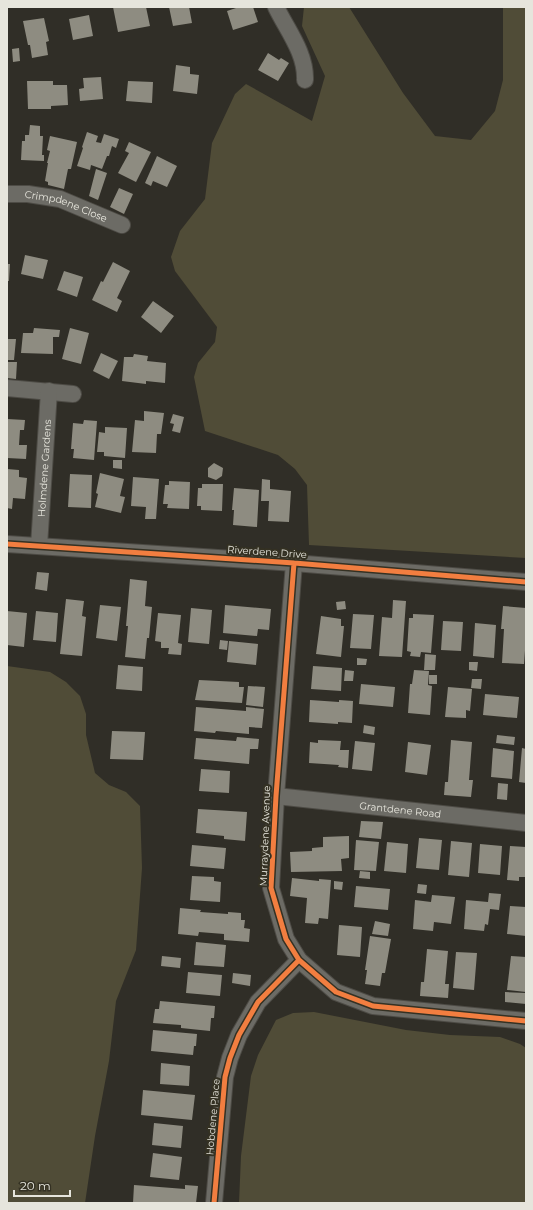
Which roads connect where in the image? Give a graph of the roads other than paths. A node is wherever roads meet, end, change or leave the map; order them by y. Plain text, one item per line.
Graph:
1 (276, 7) edge
2 (305, 80) dead end
3 (7, 194) edge
4 (122, 225) dead end
5 (7, 388) edge
6 (49, 391) junction
7 (73, 394) dead end
8 (7, 544) edge
9 (39, 546) junction
10 (294, 562) junction
11 (526, 582) edge
12 (276, 796) junction
13 (526, 823) edge
14 (299, 960) junction
15 (526, 1021) edge
16 (214, 1203) edge

1 - 2 street
3 - 4 street, Crimpdene Close
5 - 6 street
6 - 7 street
6 - 9 street, Holmdene Gardens
8 - 9 street, Riverdene Drive
9 - 10 street, Riverdene Drive
10 - 11 street, Riverdene Drive
10 - 12 street, Murraydene Avenue
12 - 13 street, Grantdene Road
12 - 14 street, Murraydene Avenue
14 - 15 street, Murraydene Avenue
14 - 16 street, Hobdene Place

